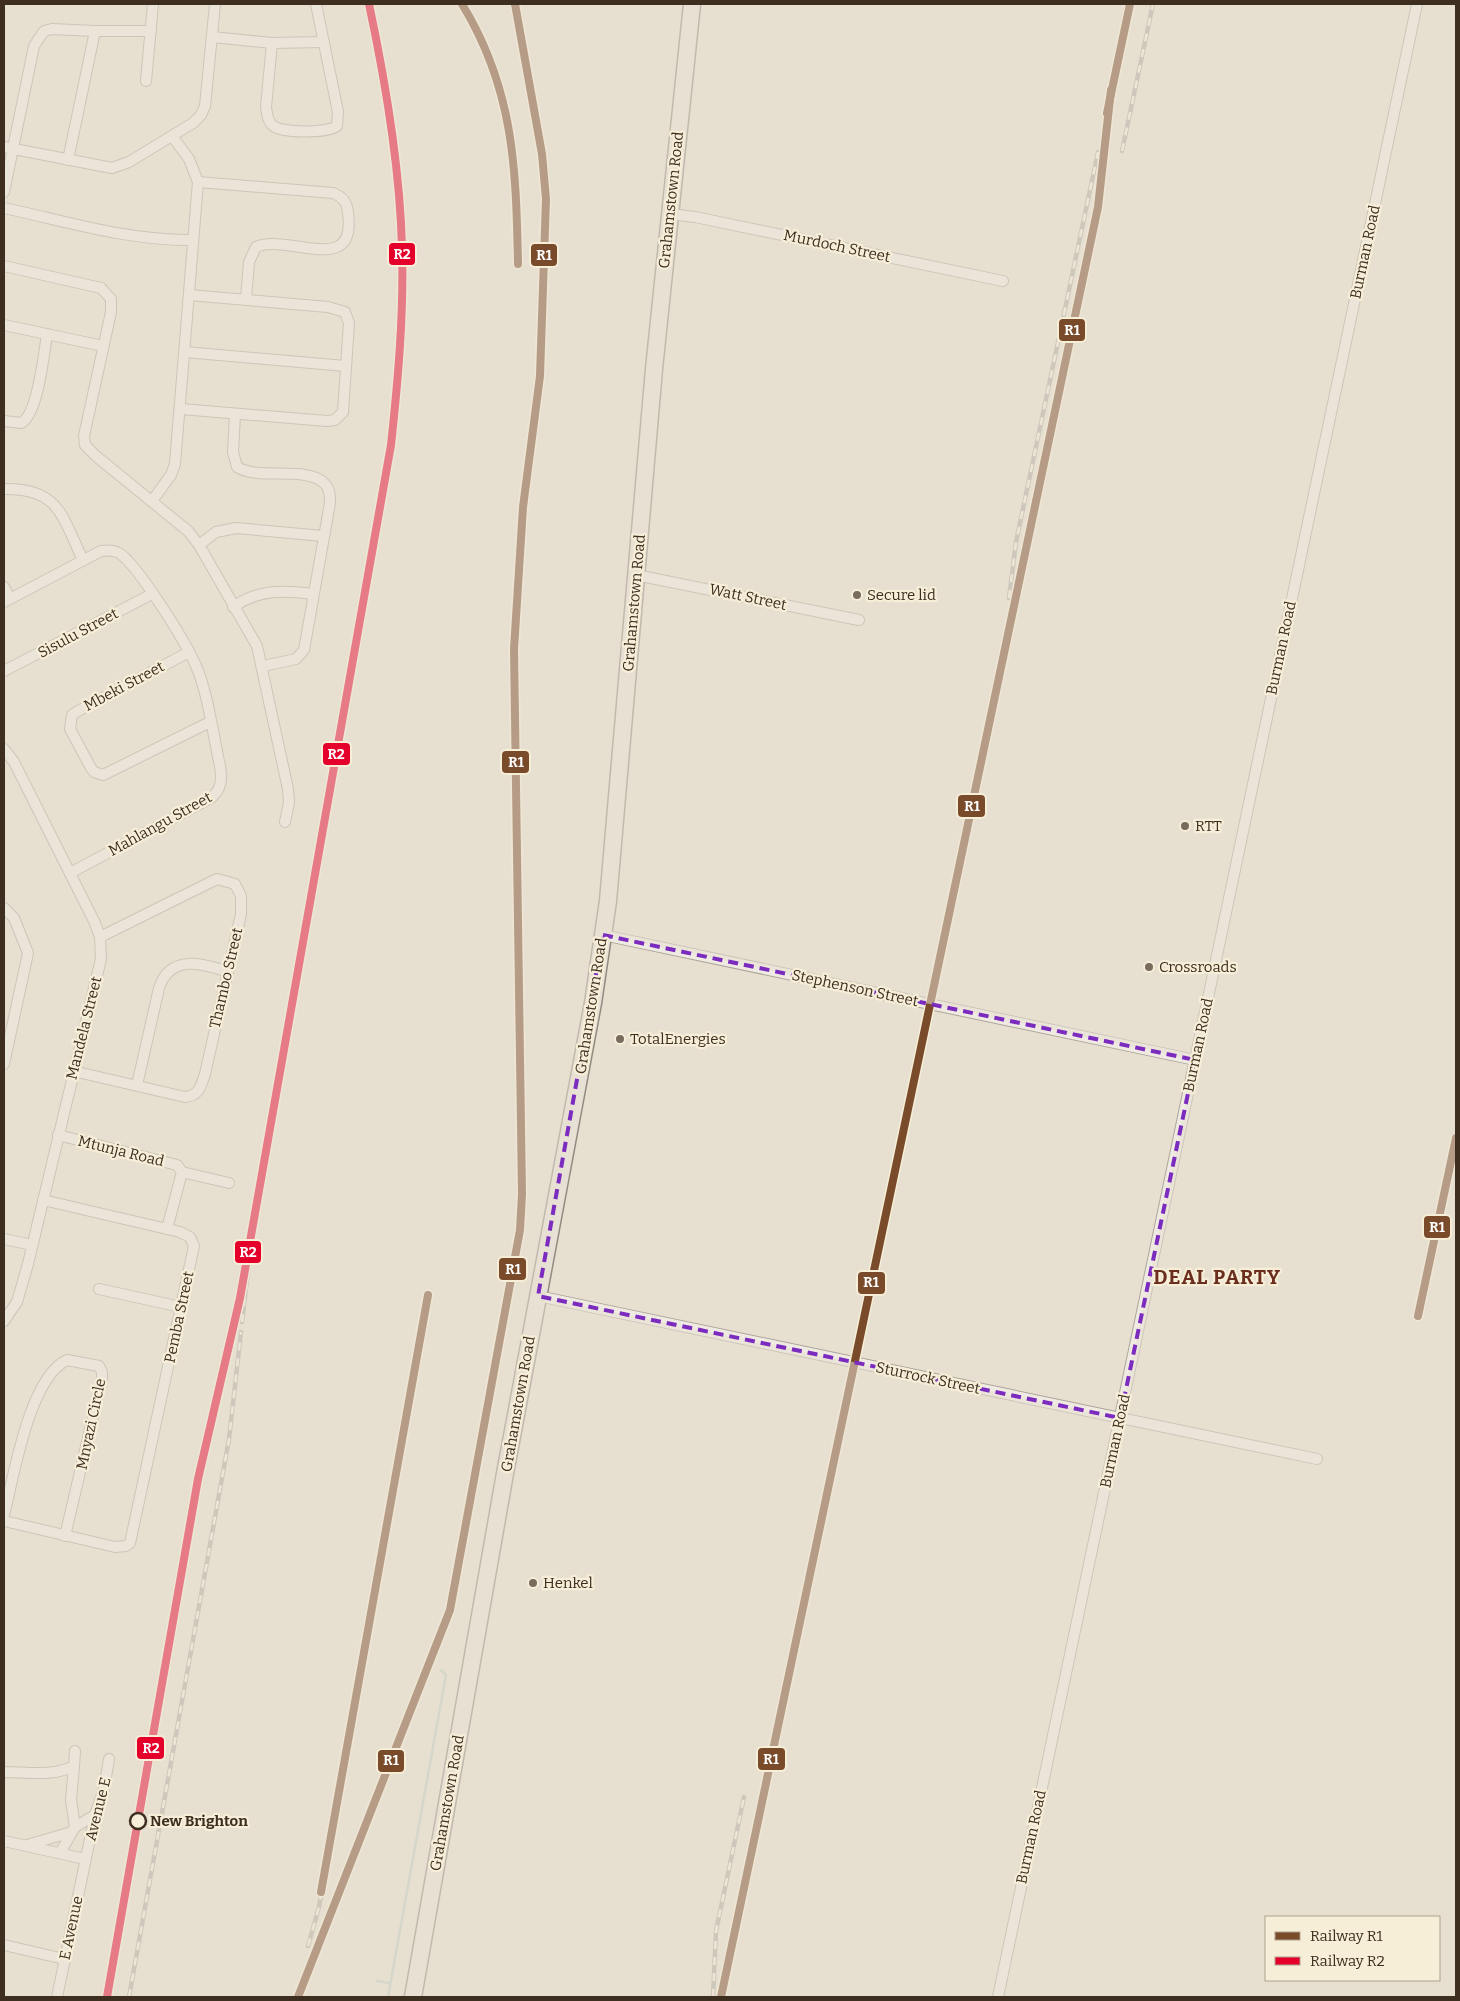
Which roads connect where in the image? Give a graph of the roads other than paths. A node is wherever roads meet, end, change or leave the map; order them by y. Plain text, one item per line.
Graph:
1 (153, 4) edge
2 (215, 4) edge
3 (316, 4) edge
4 (692, 4) edge
5 (1417, 4) edge
6 (151, 31) junction
7 (95, 32) junction
8 (212, 37) junction
9 (324, 42) junction
10 (272, 43) junction
11 (146, 80) dead end
12 (172, 136) junction
13 (9, 148) edge
14 (68, 160) junction
15 (198, 182) junction
16 (4, 192) edge
17 (4, 208) edge
18 (670, 214) junction
19 (192, 240) junction
20 (4, 266) edge
21 (1003, 280) dead end
22 (190, 295) junction
23 (246, 299) junction
24 (4, 325) edge
25 (48, 334) junction
26 (103, 346) junction
27 (185, 352) junction
28 (345, 366) junction
29 (181, 409) junction
30 (235, 415) junction
31 (4, 421) edge
32 (4, 489) edge
33 (152, 501) junction
34 (323, 536) junction
35 (199, 545) junction
36 (83, 560) junction
37 (636, 576) junction
38 (4, 587) edge
39 (152, 594) junction
40 (313, 594) junction
41 (7, 601) edge
42 (233, 607) junction
43 (859, 620) dead end
44 (189, 652) junction
45 (263, 666) junction
46 (4, 671) edge
47 (210, 722) junction
48 (4, 749) edge
49 (285, 822) dead end
50 (70, 873) junction
51 (4, 908) edge
52 (603, 935) junction
53 (100, 937) junction
54 (228, 972) junction
55 (1195, 1060) junction
56 (4, 1064) edge
57 (74, 1071) junction
58 (138, 1085) junction
59 (58, 1135) junction
60 (182, 1172) junction
61 (229, 1183) dead end
62 (43, 1200) junction
63 (167, 1229) junction
64 (4, 1239) edge
65 (32, 1245) junction
66 (99, 1289) dead end
67 (538, 1296) junction
68 (181, 1306) junction
69 (4, 1321) edge
70 (1120, 1418) junction
71 (1317, 1459) dead end
72 (4, 1515) edge
73 (4, 1521) edge
74 (65, 1536) junction
75 (75, 1751) dead end
76 (109, 1759) dead end
77 (74, 1766) junction
78 (4, 1772) edge
79 (95, 1815) junction
80 (73, 1830) junction
81 (4, 1841) edge
82 (25, 1845) junction
83 (60, 1853) junction
84 (86, 1859) junction
85 (4, 1945) edge
86 (64, 1959) junction
87 (57, 1997) edge
88 (413, 1997) edge
89 (998, 1997) edge

1 - 6 street
2 - 8 street
3 - 9 street
4 - 18 main road, Grahamstown Road
5 - 55 street, Burman Road
6 - 7 street
6 - 11 street
7 - 13 street
7 - 14 street
8 - 10 street
8 - 12 street
9 - 10 street
9 - 10 street
12 - 14 street
12 - 15 street
13 - 14 street
13 - 16 street
15 - 19 street
15 - 23 street
17 - 19 street
18 - 21 street, Murdoch Street
18 - 37 main road, Grahamstown Road
19 - 22 street
20 - 26 street
22 - 23 street
22 - 27 street
23 - 28 street
24 - 25 street
25 - 26 street
25 - 31 street
26 - 33 street
27 - 28 street
27 - 29 street
28 - 30 street
29 - 30 street
29 - 33 street
30 - 34 street
32 - 36 street
33 - 35 street
34 - 35 street
34 - 40 street
35 - 42 street
36 - 39 street, Mahlangu Street
36 - 41 street, Mahlangu Street
37 - 43 street, Watt Street
37 - 52 main road, Grahamstown Road
38 - 41 street
39 - 44 street, Mahlangu Street
39 - 46 street, Sisulu Street
40 - 42 street
40 - 45 street
42 - 45 street
44 - 47 street, Mahlangu Street
44 - 47 street, Mbeki Street
45 - 49 street
47 - 50 street, Mahlangu Street
48 - 50 street, Mandela Street
50 - 53 street, Mandela Street
51 - 56 street
52 - 55 street, Stephenson Street
52 - 67 main road, Grahamstown Road
53 - 54 street, Thambo Street
53 - 57 street, Mandela Street
54 - 58 street
54 - 58 street, Thambo Street
55 - 70 street, Burman Road
57 - 58 street, Thambo Street
57 - 59 street, Mandela Street
59 - 60 street, Mtunja Road
59 - 62 street, Mandela Street
60 - 61 street
60 - 63 street, Mtunja Road
62 - 63 street, Pemba Street
62 - 65 street, Mandela Street
63 - 68 street, Pemba Street
64 - 65 street
65 - 69 street, Mandela Street
66 - 68 street
67 - 70 street, Sturrock Street
67 - 88 main road, Grahamstown Road
68 - 74 street, Pemba Street
70 - 71 street, Sturrock Street
70 - 89 street, Burman Road
72 - 74 street, Mnyazi Circle
73 - 74 street
75 - 77 street
76 - 79 street, Avenue E
77 - 78 street
77 - 80 street
79 - 80 street
79 - 84 street, Avenue E
80 - 82 street
80 - 83 street
81 - 82 street
82 - 83 street
83 - 84 street
84 - 86 street, E Avenue
85 - 86 street
86 - 87 street, E Avenue

